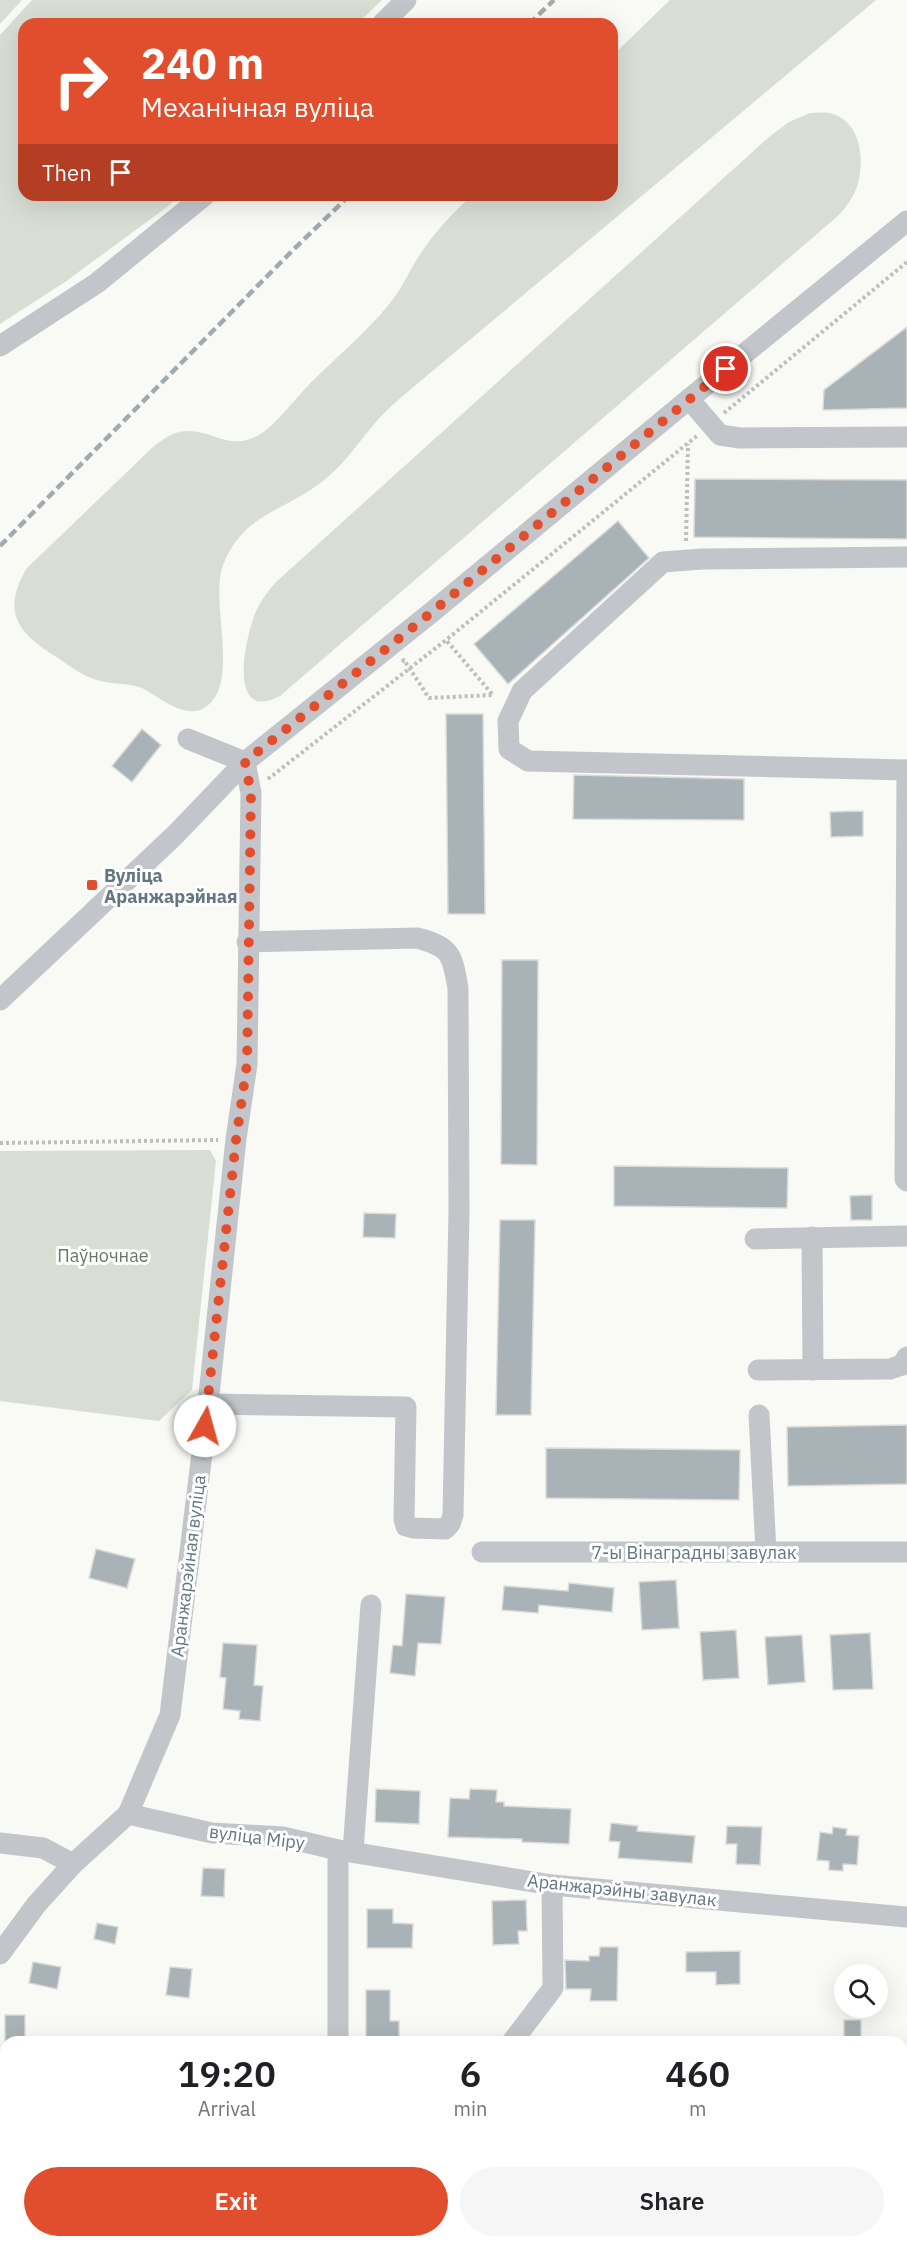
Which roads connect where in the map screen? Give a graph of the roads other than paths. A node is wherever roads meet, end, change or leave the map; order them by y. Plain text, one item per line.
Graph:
1 (406, 0) edge
2 (387, 18) edge
3 (198, 201) edge
4 (907, 221) edge
5 (0, 346) edge
6 (689, 399) junction
7 (907, 437) edge
8 (907, 557) edge
9 (188, 739) dead end
10 (245, 762) junction
11 (907, 770) edge
12 (248, 942) junction
13 (0, 1000) edge
14 (907, 1181) edge
15 (907, 1236) edge
16 (812, 1237) junction
17 (754, 1239) dead end
18 (907, 1357) edge
19 (758, 1370) dead end
20 (813, 1370) junction
21 (208, 1404) junction
22 (759, 1415) dead end
23 (482, 1552) dead end
24 (766, 1552) junction
25 (907, 1552) edge
26 (371, 1605) dead end
27 (128, 1814) junction
28 (0, 1844) edge
29 (346, 1850) junction
30 (73, 1864) junction
31 (552, 1885) junction
32 (907, 1917) edge
33 (0, 1954) edge
34 (338, 2036) edge
35 (517, 2036) edge

1 - 2 street
3 - 5 street
4 - 6 street
6 - 7 street
6 - 10 street
8 - 11 street
9 - 10 street
10 - 12 street, Аранжарэйная вуліца
10 - 13 street
11 - 14 street
12 - 21 street, Аранжарэйная вуліца
12 - 21 street
15 - 16 street
16 - 17 street
16 - 20 street
18 - 20 street
19 - 20 street
21 - 27 street, Аранжарэйная вуліца
22 - 24 street
23 - 24 street, 7-ы Вінаградны завулак
24 - 25 street, 7-ы Вінаградны завулак
26 - 29 street
27 - 29 street, вуліца Міру
27 - 30 street, Аранжарэйная вуліца
28 - 30 street
29 - 31 street, Аранжарэйны завулак
29 - 34 street
30 - 33 street, Аранжарэйная вуліца
31 - 32 street, Аранжарэйны завулак
31 - 35 street

